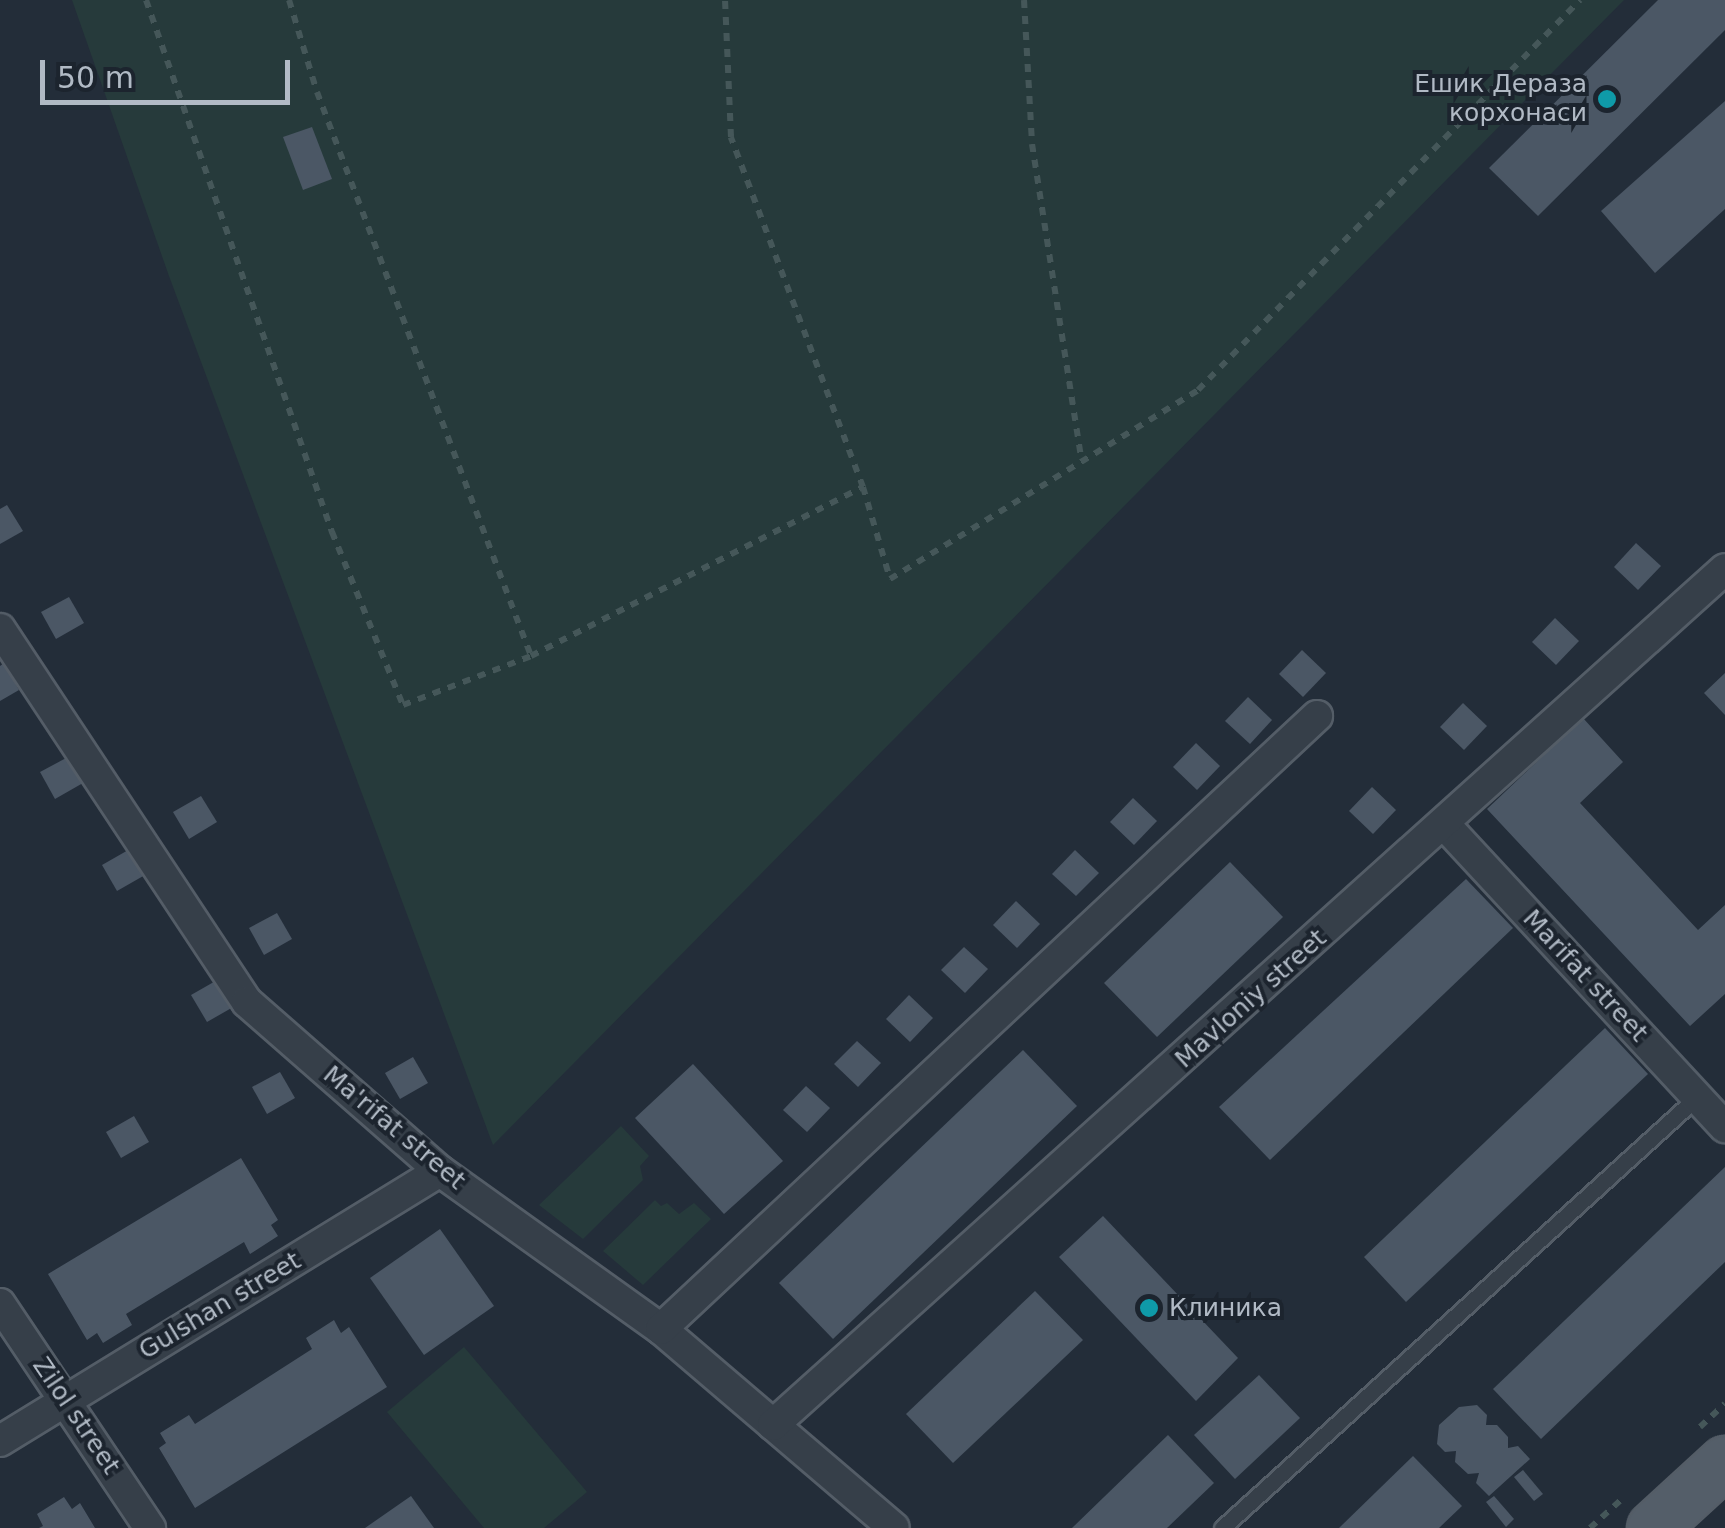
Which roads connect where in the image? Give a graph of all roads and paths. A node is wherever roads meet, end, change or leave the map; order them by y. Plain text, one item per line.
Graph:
1 (146, 0) edge
2 (288, 0) edge
3 (725, 0) edge
4 (1024, 0) edge
5 (1580, 0) edge
6 (1081, 458) junction
7 (863, 487) junction
8 (1725, 570) edge
9 (0, 629) edge
10 (531, 656) junction
11 (1317, 716) dead end
12 (1446, 825) junction
13 (1697, 1097) junction
14 (1725, 1127) edge
15 (440, 1171) junction
16 (0, 1304) edge
17 (660, 1329) junction
18 (66, 1400) junction
19 (773, 1425) junction
20 (0, 1441) edge
21 (1725, 1462) edge
22 (150, 1528) edge
23 (894, 1528) edge
24 (1222, 1528) edge
25 (1653, 1528) edge

1 - 10 path
2 - 10 path
3 - 7 path
4 - 6 path
5 - 6 path
6 - 7 path
7 - 10 path
8 - 12 street, Mavloniy street
9 - 15 street, Ma'rifat street
11 - 17 street
12 - 13 street, Marifat street
12 - 19 street, Mavloniy street
13 - 14 street, Marifat street
13 - 24 lane
15 - 17 street, Ma'rifat street
15 - 18 street, Gulshan street
16 - 18 street, Zilol street
17 - 19 street, Ma'rifat street
18 - 20 street, Gulshan street
18 - 22 street, Zilol street
19 - 23 street, Ma'rifat street
21 - 25 main road

